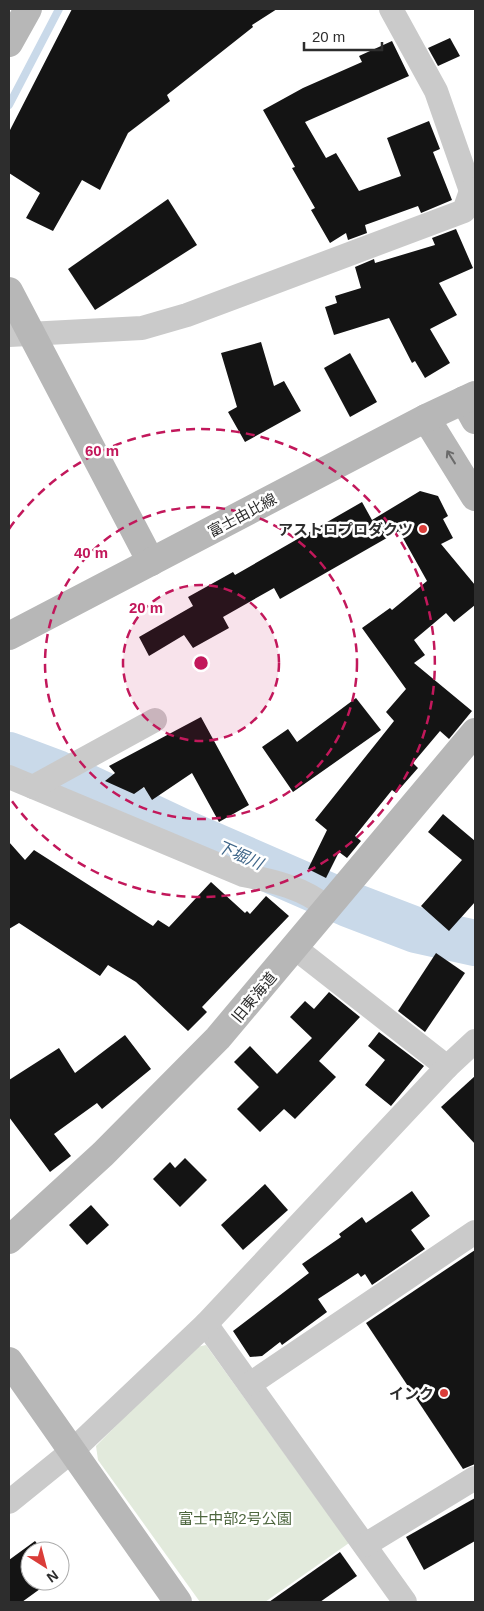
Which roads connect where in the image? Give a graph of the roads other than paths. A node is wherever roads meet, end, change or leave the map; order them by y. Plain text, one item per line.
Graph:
1 (28, 9) edge
2 (391, 9) edge
3 (9, 43) edge
4 (473, 190) edge
5 (9, 292) edge
6 (20, 335) edge
7 (471, 405) edge
8 (426, 418) junction
9 (475, 496) edge
10 (151, 562) junction
11 (9, 636) edge
12 (155, 720) dead end
13 (475, 732) edge
14 (9, 777) edge
15 (33, 787) junction
16 (335, 901) junction
17 (295, 948) junction
18 (475, 1041) edge
19 (447, 1067) junction
20 (475, 1232) edge
21 (9, 1240) edge
22 (206, 1324) junction
23 (9, 1361) edge
24 (250, 1384) junction
25 (72, 1452) junction
26 (475, 1478) edge
27 (9, 1502) edge
28 (365, 1545) junction
29 (178, 1602) edge
30 (405, 1602) edge

1 - 3 street
2 - 4 street
4 - 6 street
5 - 6 street
6 - 10 street
7 - 8 street, 富士由比線
9 -> 8 street
8 - 10 street, 富士由比線
10 - 11 street, 富士由比線
12 - 15 street
13 - 16 street, 旧東海道
14 - 15 street
15 - 16 street
16 - 17 street, 旧東海道
17 - 19 street
17 - 21 street, 旧東海道
18 - 19 street
19 - 22 street
20 - 24 street
22 - 24 street
22 - 25 street
23 - 25 street
24 - 28 street
25 - 27 street
25 - 29 street
26 - 28 street
28 - 30 street

